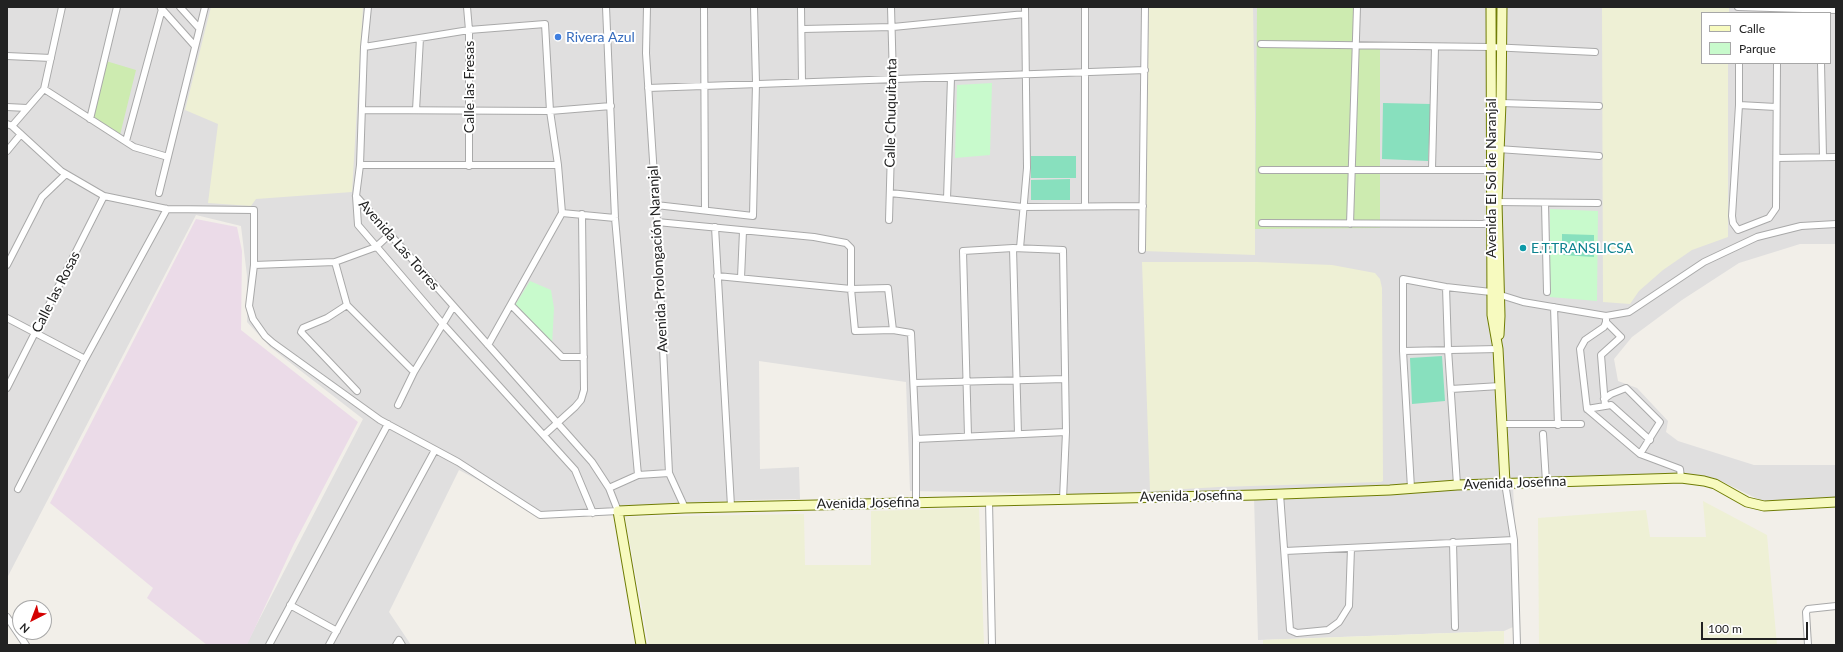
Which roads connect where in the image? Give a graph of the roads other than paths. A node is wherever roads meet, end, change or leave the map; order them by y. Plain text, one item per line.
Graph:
1 (62, 7) edge
2 (117, 7) edge
3 (180, 7) edge
4 (205, 7) edge
5 (368, 7) edge
6 (467, 7) edge
7 (606, 7) edge
8 (647, 7) edge
9 (704, 7) edge
10 (754, 7) edge
11 (801, 7) edge
12 (891, 7) edge
13 (1085, 7) edge
14 (1145, 7) edge
15 (1357, 7) edge
16 (1490, 7) edge
17 (1502, 7) edge
18 (1738, 7) edge
19 (161, 8) edge
20 (1025, 10) edge
21 (1836, 10) edge
22 (1777, 11) edge
23 (1820, 11) edge
24 (893, 27) junction
25 (199, 28) junction
26 (803, 29) junction
27 (469, 30) junction
28 (420, 38) junction
29 (1261, 44) dead end
30 (194, 45) junction
31 (1356, 45) junction
32 (364, 47) junction
33 (1435, 47) junction
34 (1490, 47) junction
35 (1500, 48) junction
36 (1595, 52) dead end
37 (7, 56) edge
38 (51, 58) junction
39 (1739, 64) edge
40 (1777, 64) edge
41 (1821, 64) edge
42 (1145, 70) junction
43 (1085, 73) junction
44 (1026, 75) junction
45 (951, 78) junction
46 (893, 80) junction
47 (802, 82) junction
48 (756, 83) junction
49 (703, 86) junction
50 (648, 88) junction
51 (44, 89) junction
52 (1501, 103) junction
53 (1739, 105) junction
54 (611, 106) junction
55 (1599, 106) dead end
56 (7, 107) edge
57 (1776, 107) junction
58 (27, 108) junction
59 (362, 110) junction
60 (416, 110) junction
61 (469, 110) junction
62 (550, 111) junction
63 (90, 119) junction
64 (10, 125) edge
65 (20, 134) junction
66 (126, 141) junction
67 (1498, 149) junction
68 (7, 151) edge
69 (1599, 156) dead end
70 (168, 157) junction
71 (1823, 157) junction
72 (1836, 157) edge
73 (1777, 158) junction
74 (360, 165) junction
75 (558, 165) junction
76 (469, 166) junction
77 (1432, 169) junction
78 (1262, 170) dead end
79 (1352, 170) junction
80 (1494, 170) junction
81 (66, 174) junction
82 (159, 193) dead end
83 (890, 193) junction
84 (104, 196) junction
85 (356, 196) junction
86 (947, 199) junction
87 (1494, 202) junction
88 (1545, 203) junction
89 (1598, 203) dead end
90 (656, 205) junction
91 (1085, 206) junction
92 (1143, 206) junction
93 (1024, 207) junction
94 (167, 209) junction
95 (705, 210) junction
96 (562, 213) junction
97 (582, 214) junction
98 (614, 218) junction
99 (889, 220) dead end
100 (1494, 221) junction
101 (657, 222) junction
102 (1262, 223) dead end
103 (1350, 224) junction
104 (1836, 224) edge
105 (715, 227) junction
106 (743, 231) junction
107 (390, 234) junction
108 (376, 247) junction
109 (1013, 248) junction
110 (1020, 248) junction
111 (1142, 250) dead end
112 (335, 262) junction
113 (7, 265) edge
114 (254, 265) junction
115 (717, 276) junction
116 (741, 278) junction
117 (1446, 287) junction
118 (851, 289) junction
119 (1547, 292) dead end
120 (1495, 293) junction
121 (347, 305) junction
122 (511, 305) junction
123 (453, 307) junction
124 (1554, 307) junction
125 (1606, 316) junction
126 (7, 318) edge
127 (1606, 322) junction
128 (442, 323) junction
129 (893, 330) junction
130 (36, 333) junction
131 (488, 345) junction
132 (1448, 349) junction
133 (1498, 349) junction
134 (1403, 351) junction
135 (584, 357) junction
136 (85, 359) junction
137 (414, 372) junction
138 (1065, 378) junction
139 (966, 380) junction
140 (1016, 380) junction
141 (914, 383) junction
142 (1500, 386) junction
143 (7, 388) edge
144 (1451, 389) junction
145 (357, 391) dead end
146 (1604, 399) junction
147 (398, 405) dead end
148 (1605, 406) junction
149 (1587, 409) junction
150 (557, 422) junction
151 (388, 424) junction
152 (1503, 424) junction
153 (1581, 424) dead end
154 (1558, 425) junction
155 (1066, 432) junction
156 (1018, 434) junction
157 (1544, 434) dead end
158 (544, 435) junction
159 (968, 436) junction
160 (916, 439) junction
161 (1650, 440) junction
162 (435, 450) junction
163 (1640, 454) junction
164 (669, 473) junction
165 (638, 475) junction
166 (1681, 478) junction
167 (1546, 482) junction
168 (1505, 483) junction
169 (1457, 485) junction
170 (18, 488) dead end
171 (609, 488) junction
172 (1411, 488) junction
173 (1280, 494) junction
174 (1063, 499) junction
175 (989, 501) junction
176 (916, 502) junction
177 (1836, 502) edge
178 (731, 506) junction
179 (685, 508) junction
180 (618, 511) junction
181 (593, 513) junction
182 (1514, 540) junction
183 (1453, 542) junction
184 (1351, 548) junction
185 (1285, 551) junction
186 (290, 605) junction
187 (1836, 606) edge
188 (7, 617) edge
189 (1455, 627) dead end
190 (336, 631) junction
191 (26, 645) edge
192 (270, 645) edge
193 (329, 645) edge
194 (396, 645) edge
195 (402, 645) edge
196 (641, 645) edge
197 (992, 645) edge
198 (1517, 645) edge
199 (1808, 645) edge

1 - 38 street
2 - 63 street
3 - 25 street
4 - 25 street
5 - 32 street
6 - 27 street, Calle las Fresas
7 - 54 street
8 - 50 street, Avenida Prolongación Naranjal
9 - 49 street
10 - 48 street
11 - 26 street
12 - 24 street, Calle Chuquitanta
13 - 43 street
14 - 42 street
15 - 31 street
16 - 34 street, Avenida El Sol de Naranjal
17 - 35 street, Avenida El Sol de Naranjal
18 - 22 street
19 - 30 street
19 - 66 street
20 - 24 street
20 - 44 street
21 - 23 street
22 - 23 street
24 - 26 street
24 - 46 street, Calle Chuquitanta
25 - 30 street
26 - 47 street
27 - 28 street
27 - 61 street, Calle las Fresas
27 - 62 street
28 - 32 street
28 - 60 street
29 - 31 street
30 - 70 street
31 - 33 street
31 - 79 street
32 - 59 street
33 - 34 street
33 - 77 street
34 - 35 street
34 - 80 street, Avenida El Sol de Naranjal
35 - 36 street
35 - 52 street, Avenida El Sol de Naranjal
37 - 38 street
38 - 51 street
39 - 53 street
40 - 57 street
41 - 71 street
42 - 43 street
42 - 92 street
43 - 44 street
43 - 91 street
44 - 45 street
44 - 93 street
45 - 46 street
45 - 86 street
46 - 47 street
46 - 83 street, Calle Chuquitanta
47 - 48 street
48 - 49 street
48 - 95 street
49 - 50 street
49 - 95 street
50 - 90 street, Avenida Prolongación Naranjal
51 - 58 street
51 - 63 street
52 - 55 street
52 - 67 street, Avenida El Sol de Naranjal
53 - 57 street
53 - 73 street
54 - 62 street
54 - 98 street
56 - 58 street
57 - 73 street
58 - 64 street
59 - 60 street
59 - 74 street
60 - 61 street
61 - 62 street
61 - 76 street, Calle las Fresas
62 - 75 street
63 - 66 street
64 - 65 street
65 - 68 street
65 - 81 street
66 - 70 street
67 - 69 street
67 - 80 street, Avenida El Sol de Naranjal
70 - 82 street
71 - 72 street
71 - 73 street
74 - 76 street
74 - 85 street
75 - 76 street
75 - 96 street
77 - 79 street
77 - 80 street
78 - 79 street
79 - 103 street
80 - 87 street, Avenida El Sol de Naranjal
81 - 84 street
81 - 113 street
83 - 86 street
83 - 99 street, Calle Chuquitanta
84 - 94 street
84 - 130 street, Calle las Rosas
85 - 107 street, Avenida Las Torres
85 - 108 street, Avenida Las Torres
86 - 93 street
87 - 88 street
87 - 100 street, Avenida El Sol de Naranjal
88 - 89 street
88 - 119 street
90 - 95 street
90 - 101 street, Avenida Prolongación Naranjal
91 - 92 street
91 - 93 street
92 - 111 street
93 - 110 street
94 - 114 street
94 - 136 street
96 - 97 street
96 - 122 street
97 - 98 street
97 - 135 street
98 - 165 street
100 - 103 street
100 - 120 street, Avenida El Sol de Naranjal
101 - 105 street
101 - 164 street, Avenida Prolongación Naranjal
102 - 103 street
104 - 125 street
105 - 106 street
105 - 115 street
106 - 116 street
106 - 118 street
107 - 108 street
107 - 123 street, Avenida Las Torres
108 - 112 street
108 - 128 street, Avenida Las Torres
109 - 110 street
109 - 139 street
109 - 140 street
110 - 138 street
112 - 114 street
112 - 121 street
114 - 151 street
115 - 116 street
115 - 178 street
116 - 118 street
117 - 120 street
117 - 132 street
117 - 134 street
118 - 129 street
118 - 129 street
120 - 124 street
120 - 133 street, Avenida El Sol de Naranjal
121 - 137 street
121 - 145 street
122 - 131 street
122 - 135 street
123 - 128 street
123 - 131 street, Avenida Las Torres
124 - 125 street
124 - 154 street
125 - 127 street
126 - 130 street
127 - 146 street
127 - 149 street
128 - 137 street
128 - 158 street, Avenida Las Torres
129 - 141 street
130 - 136 street
130 - 143 street, Calle las Rosas
131 - 150 street, Avenida Las Torres
132 - 133 street
132 - 134 street
132 - 144 street
133 - 142 street, Avenida El Sol de Naranjal
134 - 172 street
135 - 150 street
136 - 170 street
137 - 147 street
138 - 140 street
138 - 155 street
139 - 140 street
139 - 141 street
139 - 159 street
140 - 156 street
141 - 160 street
142 - 144 street
142 - 152 street, Avenida El Sol de Naranjal
144 - 169 street
146 - 148 street
146 - 161 street
148 - 149 street
148 - 161 street
149 - 163 street
150 - 158 street
150 - 171 street, Avenida Las Torres
151 - 162 street
151 - 186 street
152 - 154 street
152 - 168 street, Avenida El Sol de Naranjal
153 - 154 street
155 - 156 street
155 - 174 street
156 - 159 street
157 - 167 street
158 - 181 street, Avenida Las Torres
159 - 160 street
160 - 176 street
161 - 163 street
162 - 181 street, Avenida Josefina
162 - 190 street
163 - 166 street
164 - 165 street
164 - 179 street, Avenida Prolongación Naranjal
165 - 171 street
166 - 167 street, Avenida Josefina
166 - 177 street, Avenida Josefina
167 - 168 street, Avenida Josefina
168 - 169 street, Avenida Josefina
168 - 182 street, Avenida El Sol de Naranjal
169 - 172 street, Avenida Josefina
171 - 180 street, Avenida Las Torres
172 - 173 street, Avenida Josefina
173 - 174 street, Avenida Josefina
173 - 185 street
174 - 175 street, Avenida Josefina
175 - 176 street, Avenida Josefina
175 - 197 street
176 - 178 street, Avenida Josefina
178 - 179 street, Avenida Josefina
179 - 180 street, Avenida Josefina
180 - 181 street, Avenida Josefina
180 - 196 street
182 - 183 street
182 - 198 street, Avenida El Sol de Naranjal
183 - 184 street
183 - 189 street
184 - 185 street
184 - 185 street
186 - 190 street
186 - 192 street
187 - 199 street
188 - 191 street
190 - 193 street
194 - 195 street

